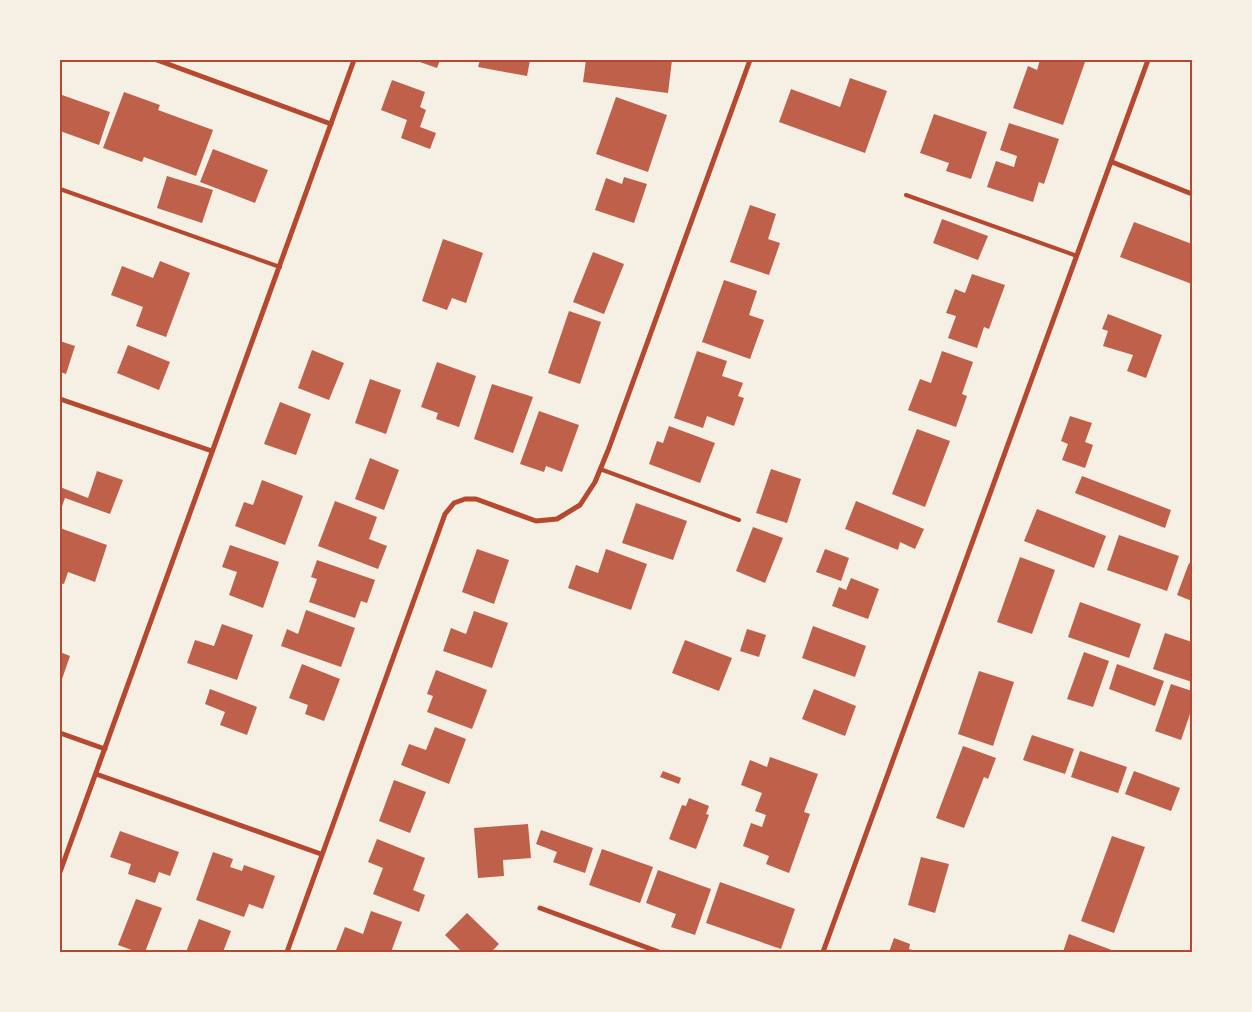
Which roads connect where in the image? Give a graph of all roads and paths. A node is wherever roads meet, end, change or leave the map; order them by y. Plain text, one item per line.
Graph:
1 (156, 60) edge
2 (354, 60) edge
3 (750, 60) edge
4 (1148, 60) edge
5 (331, 124) junction
6 (1112, 162) junction
7 (60, 189) edge
8 (1192, 194) edge
9 (906, 195) dead end
10 (1077, 256) junction
11 (280, 267) junction
12 (60, 399) edge
13 (212, 451) junction
14 (600, 469) junction
15 (739, 520) dead end
16 (60, 733) edge
17 (105, 749) junction
18 (96, 774) junction
19 (321, 854) junction
20 (60, 872) edge
21 (540, 908) dead end
22 (287, 952) edge
23 (659, 952) edge
24 (823, 952) edge

1 - 5 street
2 - 5 street
3 - 14 street
4 - 6 street
5 - 11 street
6 - 8 street
6 - 10 street
7 - 11 lane
9 - 10 lane
10 - 24 street
11 - 13 street
12 - 13 street
13 - 17 street
14 - 15 lane
14 - 19 street
16 - 17 street
17 - 18 street
18 - 19 street
18 - 20 street
19 - 22 street
21 - 23 street

